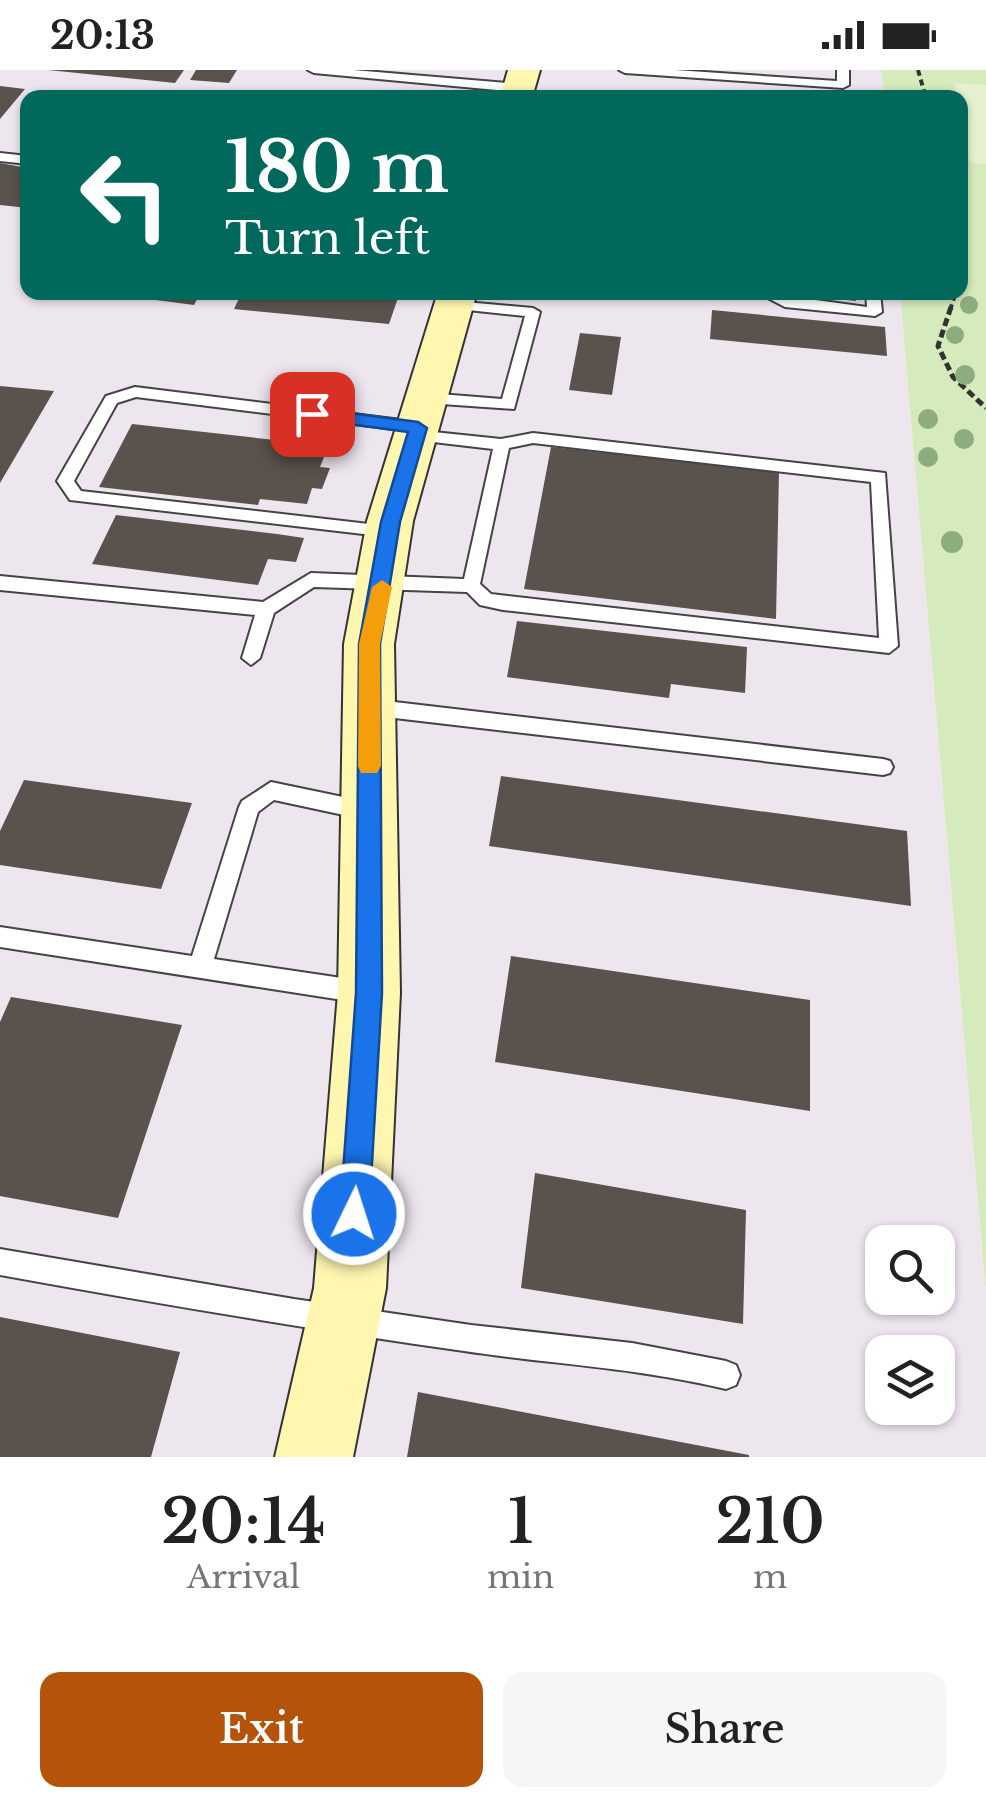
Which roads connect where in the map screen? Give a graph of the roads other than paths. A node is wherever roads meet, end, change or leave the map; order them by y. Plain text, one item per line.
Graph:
1 (314, 70) edge
2 (625, 70) edge
3 (843, 70) edge
4 (712, 73) edge
5 (520, 85) edge
6 (456, 300) edge
7 (462, 300) edge
8 (780, 300) edge
9 (873, 300) edge
10 (420, 420) junction
11 (500, 445) junction
12 (389, 530) junction
13 (0, 583) edge
14 (382, 585) junction
15 (471, 586) junction
16 (266, 609) junction
17 (251, 658) dead end
18 (369, 708) junction
19 (884, 768) dead end
20 (370, 811) junction
21 (0, 938) edge
22 (200, 967) junction
23 (369, 993) junction
24 (0, 1262) edge
25 (343, 1318) junction
26 (726, 1376) dead end
27 (314, 1457) edge

1 - 5 lane
2 - 4 lane
3 - 4 lane
6 - 10 street
7 - 10 lane
8 - 9 lane
10 - 11 lane
10 - 12 street
10 - 12 lane
11 - 15 lane
11 - 15 lane
12 - 14 street
13 - 16 lane
14 - 15 lane
14 - 16 lane
14 - 18 street
16 - 17 lane
18 - 19 lane
18 - 20 street
20 - 22 lane
20 - 23 street
21 - 22 lane
22 - 23 lane
23 - 25 street
24 - 25 lane
25 - 26 lane
25 - 27 street

